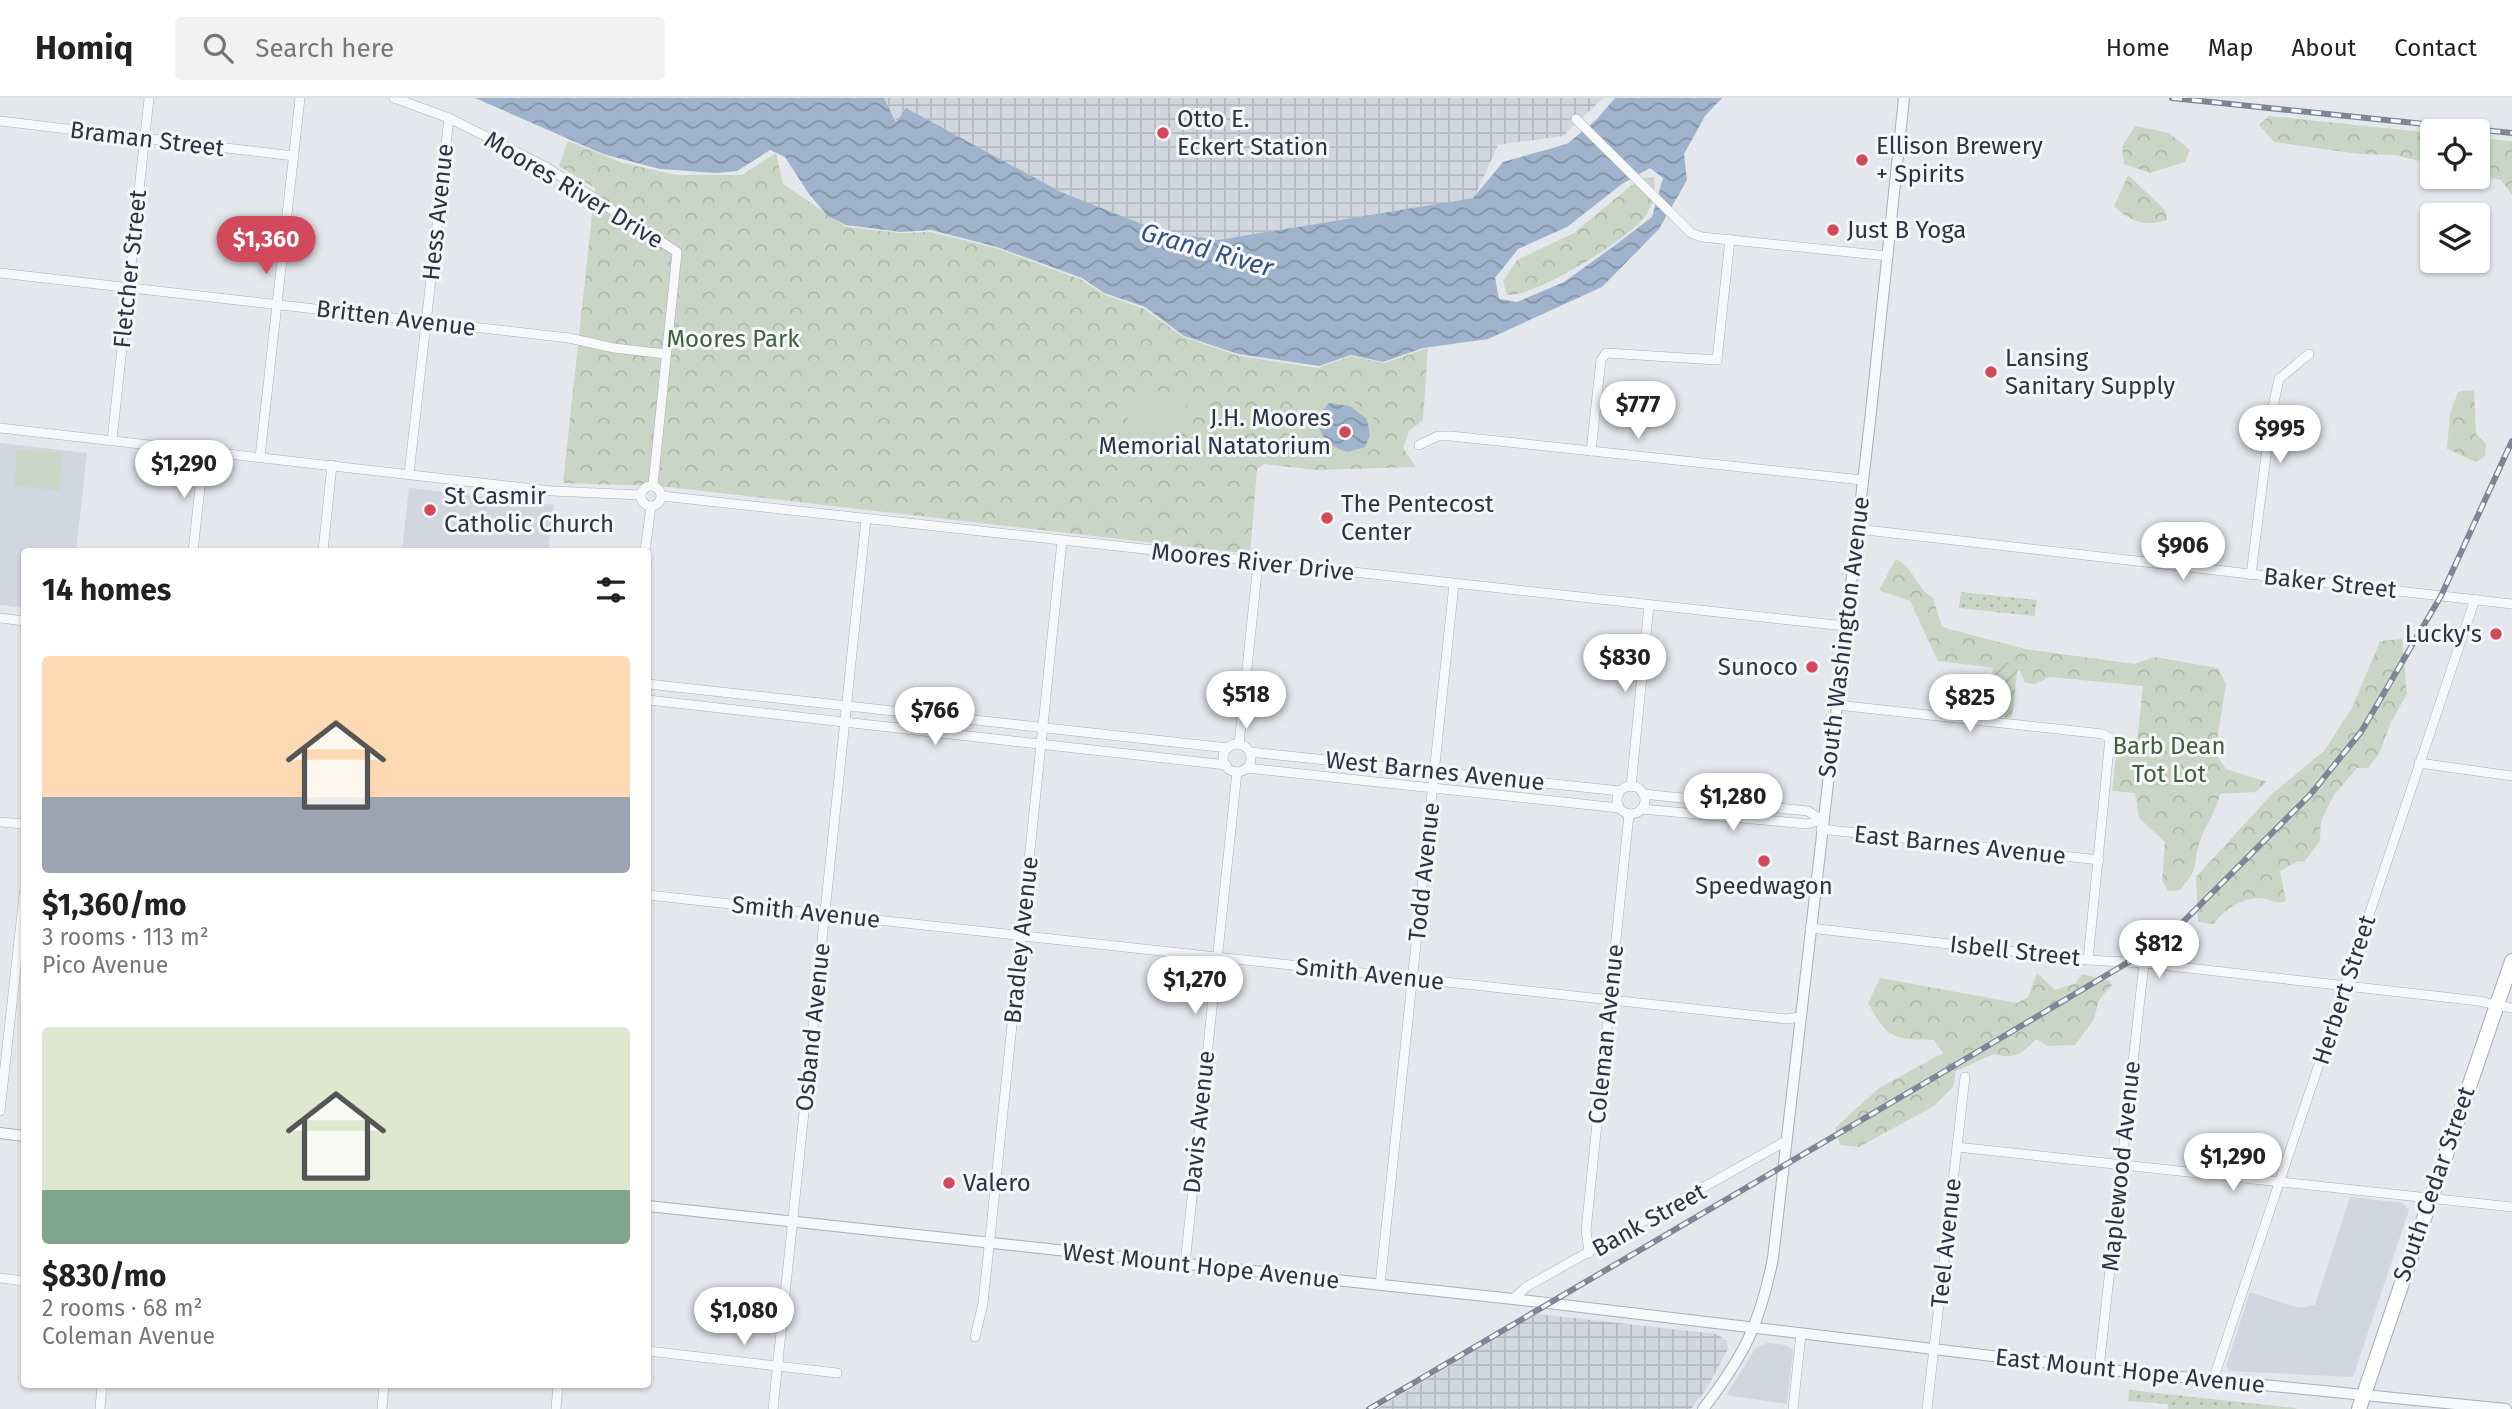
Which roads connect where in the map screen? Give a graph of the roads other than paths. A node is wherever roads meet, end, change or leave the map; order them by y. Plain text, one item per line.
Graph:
1 (149, 98) edge
2 (300, 98) edge
3 (394, 98) edge
4 (1904, 98) edge
5 (449, 118) junction
6 (1576, 119) dead end
7 (0, 121) edge
8 (145, 138) junction
9 (294, 156) junction
10 (1730, 239) junction
11 (1888, 256) junction
12 (0, 273) edge
13 (129, 286) junction
14 (278, 304) junction
15 (426, 322) junction
16 (666, 354) junction
17 (2309, 354) dead end
18 (0, 428) edge
19 (112, 440) junction
20 (1419, 444) dead end
21 (204, 451) junction
22 (1591, 451) junction
23 (260, 457) junction
24 (332, 466) junction
25 (409, 474) junction
26 (1863, 480) junction
27 (653, 485) junction
28 (641, 495) junction
29 (662, 496) junction
30 (651, 506) junction
31 (866, 519) junction
32 (1857, 529) junction
33 (1062, 541) junction
34 (193, 548) edge
35 (323, 548) edge
36 (645, 548) edge
37 (1258, 563) junction
38 (2251, 575) junction
39 (1454, 584) junction
40 (2475, 599) junction
41 (2512, 604) edge
42 (1649, 605) junction
43 (0, 618) edge
44 (21, 621) edge
45 (1845, 626) junction
46 (651, 684) edge
47 (651, 700) edge
48 (1837, 705) junction
49 (847, 707) junction
50 (846, 723) junction
51 (1043, 727) junction
52 (1041, 744) junction
53 (1239, 744) junction
54 (1228, 748) junction
55 (1250, 751) junction
56 (2419, 763) junction
57 (1226, 765) junction
58 (1247, 768) junction
59 (1435, 771) junction
60 (1237, 772) junction
61 (2512, 776) edge
62 (1631, 786) junction
63 (1433, 788) junction
64 (1620, 791) junction
65 (1643, 794) junction
66 (1619, 808) junction
67 (1642, 809) junction
68 (1629, 814) junction
69 (0, 822) edge
70 (21, 824) edge
71 (1821, 824) junction
72 (2099, 860) junction
73 (651, 895) edge
74 (825, 914) junction
75 (21, 922) edge
76 (1810, 928) junction
77 (1021, 936) junction
78 (1217, 957) junction
79 (2088, 960) junction
80 (2512, 961) edge
81 (2144, 963) junction
82 (1413, 979) junction
83 (2345, 986) junction
84 (1609, 1000) junction
85 (2497, 1005) junction
86 (2512, 1008) edge
87 (1800, 1017) junction
88 (1965, 1077) dead end
89 (0, 1111) edge
90 (0, 1133) edge
91 (21, 1136) edge
92 (1786, 1141) junction
93 (1957, 1147) junction
94 (2121, 1165) junction
95 (2279, 1183) junction
96 (2428, 1199) junction
97 (651, 1206) edge
98 (2512, 1207) edge
99 (793, 1221) junction
100 (989, 1242) junction
101 (1588, 1254) junction
102 (1185, 1264) junction
103 (0, 1278) edge
104 (21, 1281) edge
105 (1380, 1285) junction
106 (1513, 1300) junction
107 (1755, 1328) junction
108 (1801, 1334) junction
109 (975, 1337) dead end
110 (1933, 1350) junction
111 (651, 1351) edge
112 (779, 1365) junction
113 (2099, 1368) junction
114 (837, 1373) dead end
115 (2213, 1380) junction
116 (102, 1388) edge
117 (384, 1388) edge
118 (558, 1388) edge
119 (2361, 1402) edge
120 (100, 1409) edge
121 (382, 1409) edge
122 (555, 1409) edge
123 (774, 1409) edge
124 (1703, 1409) edge
125 (1793, 1409) edge
126 (1927, 1409) edge
127 (2506, 1409) edge

1 - 8 street, Fletcher Street
2 - 9 street
3 - 5 street, Moores River Drive
4 - 11 street, South Washington Avenue
5 - 15 street, Hess Avenue
5 - 16 street, Moores River Drive
6 - 10 street
7 - 8 street, Braman Street
8 - 9 street, Braman Street
8 - 13 street, Fletcher Street
9 - 14 street
10 - 11 street
10 - 22 street
11 - 26 street, South Washington Avenue
12 - 13 street, Britten Avenue
13 - 14 street, Britten Avenue
13 - 19 street, Fletcher Street
14 - 15 street, Britten Avenue
14 - 23 street
15 - 16 street, Britten Avenue
15 - 25 street, Hess Avenue
16 - 27 street
17 - 38 street
18 - 19 street
19 - 21 street
20 - 22 street
21 - 23 street
21 - 34 street
22 - 26 street
23 - 24 street
24 - 25 street
24 - 35 street
25 - 28 street
26 - 32 street, South Washington Avenue
27 - 28 street
27 - 29 street
28 - 30 street
29 - 30 street
29 - 31 street, Moores River Drive
30 - 36 street
31 - 33 street, Moores River Drive
31 - 49 street, Osband Avenue
32 - 38 street, Baker Street
32 - 45 street, South Washington Avenue
33 - 37 street, Moores River Drive
33 - 51 street, Bradley Avenue
37 - 39 street, Moores River Drive
37 - 53 street
38 - 40 street, Baker Street
39 - 42 street, Moores River Drive
39 - 59 street, Todd Avenue
40 - 41 street, Baker Street
40 - 56 street, Herbert Street
42 - 45 street, Moores River Drive
42 - 62 street
43 - 44 street
45 - 48 street, South Washington Avenue
46 - 49 street
47 - 50 street
48 - 71 street, South Washington Avenue
48 - 72 street
49 - 50 street, Osband Avenue
49 - 51 street
50 - 52 street
50 - 74 street, Osband Avenue
51 - 52 street, Bradley Avenue
51 - 54 street
52 - 57 street
52 - 77 street, Bradley Avenue
53 - 54 street
53 - 55 street
54 - 57 street
55 - 58 street
55 - 59 street, West Barnes Avenue
56 - 61 street
56 - 83 street, Herbert Street
57 - 60 street
58 - 60 street
58 - 63 street, West Barnes Avenue
59 - 63 street, Todd Avenue
59 - 64 street, West Barnes Avenue
60 - 78 street, Davis Avenue
62 - 64 street
62 - 65 street
63 - 66 street, West Barnes Avenue
63 - 82 street, Todd Avenue
64 - 66 street
65 - 67 street
65 - 71 street
66 - 68 street
67 - 68 street
67 - 71 street
68 - 84 street, Coleman Avenue
69 - 70 street
71 - 72 street, East Barnes Avenue
71 - 76 street, South Washington Avenue
72 - 79 street
73 - 74 street, Smith Avenue
74 - 77 street, Smith Avenue
74 - 99 street, Osband Avenue
75 - 89 street
76 - 79 street, Isbell Street
76 - 87 street, South Washington Avenue
77 - 78 street, Smith Avenue
77 - 100 street, Bradley Avenue
78 - 82 street, Smith Avenue
78 - 102 street, Davis Avenue
79 - 81 street, Isbell Street
80 - 85 main road, South Cedar Street
81 - 83 street, Isbell Street
81 - 94 street, Maplewood Avenue
82 - 84 street, Smith Avenue
82 - 105 street, Todd Avenue
83 - 85 street, Isbell Street
83 - 95 street, Herbert Street
84 - 87 street, Smith Avenue
84 - 101 street, Coleman Avenue
85 - 86 street, Isbell Street
85 - 96 main road, South Cedar Street
87 - 92 street, South Washington Avenue
88 - 93 street, Teel Avenue
90 - 91 street
92 - 101 street, Bank Street
92 - 107 street, South Washington Avenue
93 - 94 street
93 - 110 street, Teel Avenue
94 - 95 street
94 - 113 street, Maplewood Avenue
95 - 96 street
95 - 115 street, Herbert Street
96 - 98 street
96 - 119 main road, South Cedar Street
97 - 99 street, West Mount Hope Avenue
99 - 100 street, West Mount Hope Avenue
99 - 112 street, Osband Avenue
100 - 102 street, West Mount Hope Avenue
100 - 109 street, Bradley Avenue
101 - 106 street, Bank Street
102 - 105 street, West Mount Hope Avenue
103 - 104 street
105 - 106 street, West Mount Hope Avenue
106 - 107 street, West Mount Hope Avenue
107 - 108 street, East Mount Hope Avenue
107 - 124 street, South Washington Avenue
108 - 110 street, East Mount Hope Avenue
108 - 125 street
110 - 113 street, East Mount Hope Avenue
110 - 126 street, Teel Avenue
111 - 112 street
112 - 114 street
112 - 123 street, Osband Avenue
113 - 115 street, East Mount Hope Avenue
115 - 119 street, East Mount Hope Avenue
116 - 120 street
117 - 121 street
118 - 122 street
119 - 127 street, East Mount Hope Avenue

